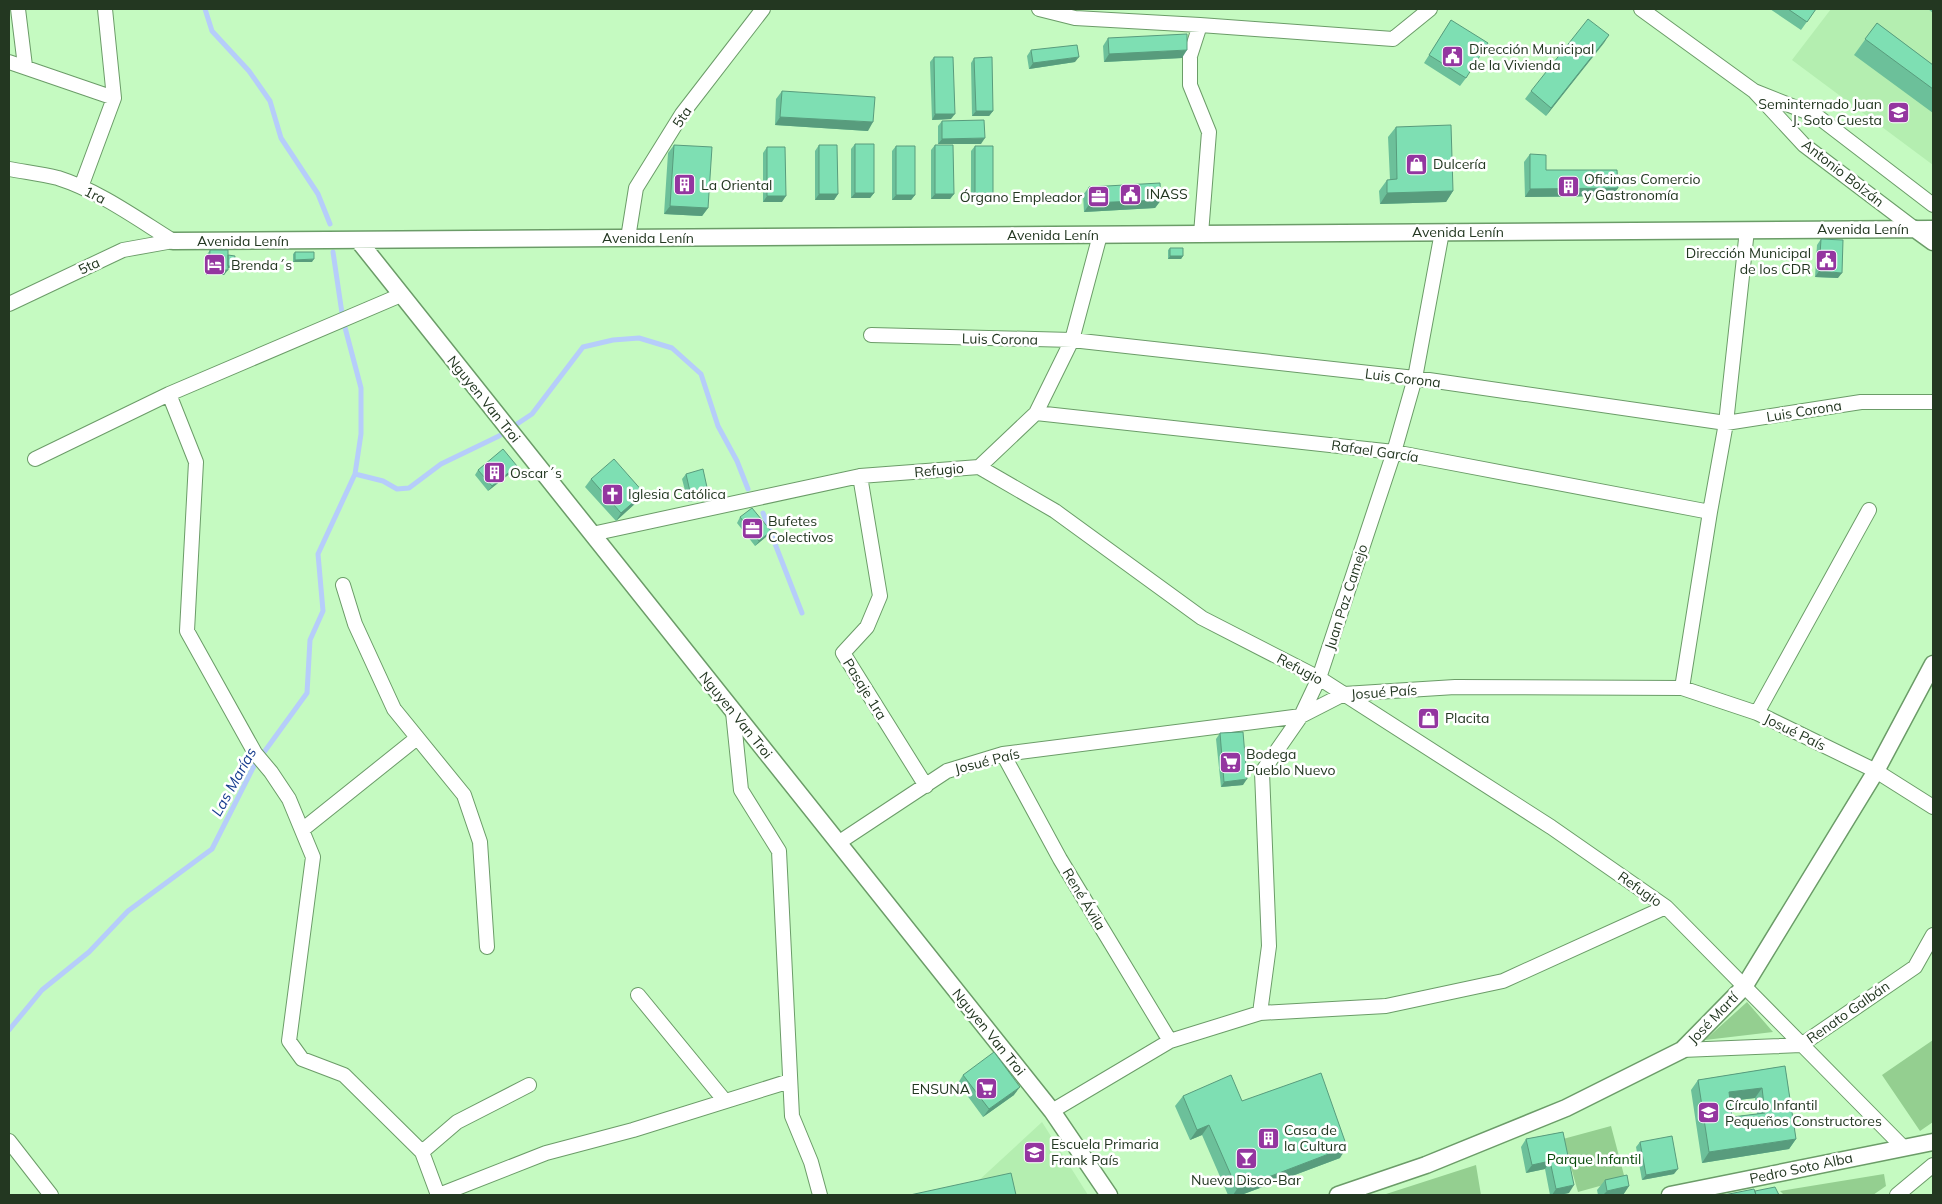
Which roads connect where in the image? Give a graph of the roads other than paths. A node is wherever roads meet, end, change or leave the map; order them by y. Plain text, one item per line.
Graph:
1 (18, 9) edge
2 (106, 9) edge
3 (764, 9) edge
4 (1039, 9) edge
5 (1430, 9) edge
6 (1642, 9) edge
7 (1200, 24) junction
8 (9, 62) edge
9 (25, 66) junction
10 (1754, 92) junction
11 (114, 98) junction
12 (9, 169) edge
13 (81, 187) junction
14 (1933, 205) edge
15 (1915, 229) junction
16 (1933, 229) edge
17 (1747, 230) junction
18 (1442, 232) junction
19 (1201, 234) junction
20 (1100, 235) junction
21 (628, 238) junction
22 (358, 240) junction
23 (172, 241) junction
24 (1933, 242) edge
25 (401, 295) junction
26 (9, 304) edge
27 (871, 335) dead end
28 (1072, 340) junction
29 (1416, 378) junction
30 (169, 394) junction
31 (1933, 402) edge
32 (1036, 414) junction
33 (1726, 423) junction
34 (1394, 452) junction
35 (35, 459) dead end
36 (979, 466) junction
37 (860, 476) junction
38 (1870, 510) dead end
39 (1710, 512) junction
40 (592, 534) junction
41 (343, 585) dead end
42 (1933, 664) edge
43 (1320, 678) junction
44 (1682, 688) junction
45 (1344, 694) junction
46 (734, 712) junction
47 (1757, 713) junction
48 (1302, 716) junction
49 (417, 738) junction
50 (1003, 754) junction
51 (1876, 770) junction
52 (926, 786) junction
53 (1933, 807) edge
54 (302, 830) junction
55 (838, 843) junction
56 (1666, 907) junction
57 (1933, 936) edge
58 (487, 947) dead end
59 (1744, 987) junction
60 (638, 995) dead end
61 (1260, 1014) junction
62 (1170, 1041) junction
63 (1801, 1045) junction
64 (1682, 1050) junction
65 (790, 1082) junction
66 (529, 1085) dead end
67 (725, 1101) junction
68 (1052, 1111) junction
69 (9, 1141) edge
70 (1933, 1142) edge
71 (1903, 1147) junction
72 (422, 1152) junction
73 (1933, 1165) edge
74 (52, 1195) edge
75 (438, 1195) edge
76 (820, 1195) edge
77 (1109, 1195) edge
78 (1338, 1195) edge
79 (1670, 1195) edge
80 (1897, 1195) edge

1 - 9 street
2 - 11 street
3 - 21 street, 5ta
4 - 7 street
5 - 7 street
6 - 10 street, Antonio Bolzán
7 - 19 street
8 - 9 street
9 - 11 street
10 - 14 street, Antonio Bolzán
10 - 15 street, Antonio Bolzán
11 - 13 street
12 - 13 street, 1ra
13 - 23 street, 1ra
15 - 16 street, Avenida Lenín
15 - 17 street, Avenida Lenín
15 - 24 street
17 - 18 street, Avenida Lenín
17 - 33 street
18 - 19 street, Avenida Lenín
18 - 29 street, Juan Paz Camejo
19 - 20 street, Avenida Lenín
20 - 21 street, Avenida Lenín
20 - 28 street
21 - 22 street, Avenida Lenín
22 - 23 street, Avenida Lenín
22 - 25 street, Nguyen Van Troi
23 - 26 street, 5ta
25 - 30 street
25 - 40 street, Nguyen Van Troi
27 - 28 street, Luis Corona
28 - 29 street, Luis Corona
28 - 32 street
29 - 33 street, Luis Corona
29 - 34 street, Juan Paz Camejo
30 - 35 street
30 - 54 street
31 - 33 street, Luis Corona
32 - 34 street, Rafael García
32 - 36 street
33 - 39 street
34 - 39 street, Rafael García
34 - 43 street, Juan Paz Camejo
36 - 37 street, Refugio
36 - 43 street, Refugio
37 - 40 street, Refugio
37 - 52 street, Pasaje 1ra
38 - 47 street
39 - 44 street
40 - 46 street, Nguyen Van Troi
41 - 49 street
42 - 51 street, José Martí
43 - 45 street, Refugio
43 - 48 street, Juan Paz Camejo
44 - 45 street, Josué País
44 - 47 street, Josué País
45 - 48 street, Josué País
45 - 56 street, Refugio
46 - 55 street, Nguyen Van Troi
46 - 65 street
47 - 51 street, Josué País
48 - 50 street, Josué País
48 - 61 street, Juan Paz Camejo
49 - 54 street
49 - 58 street
50 - 52 street, Josué País
50 - 62 street, René Ávila
51 - 53 street, Josué País
51 - 59 street, José Martí
52 - 55 street, Josué País
54 - 72 street
55 - 68 street, Nguyen Van Troi
56 - 59 street, Refugio
56 - 61 street
57 - 63 street, Renato Galbán
59 - 63 street, Refugio
59 - 64 street, José Martí
60 - 67 street
61 - 62 street
62 - 68 street
63 - 64 street, Renato Galbán
63 - 71 street, Refugio
64 - 78 street, José Martí
65 - 67 street
65 - 76 street
66 - 72 street
67 - 75 street
68 - 77 street, Nguyen Van Troi
69 - 74 street
70 - 71 street, Pedro Soto Alba
71 - 79 street, Pedro Soto Alba
72 - 75 street
73 - 80 street

